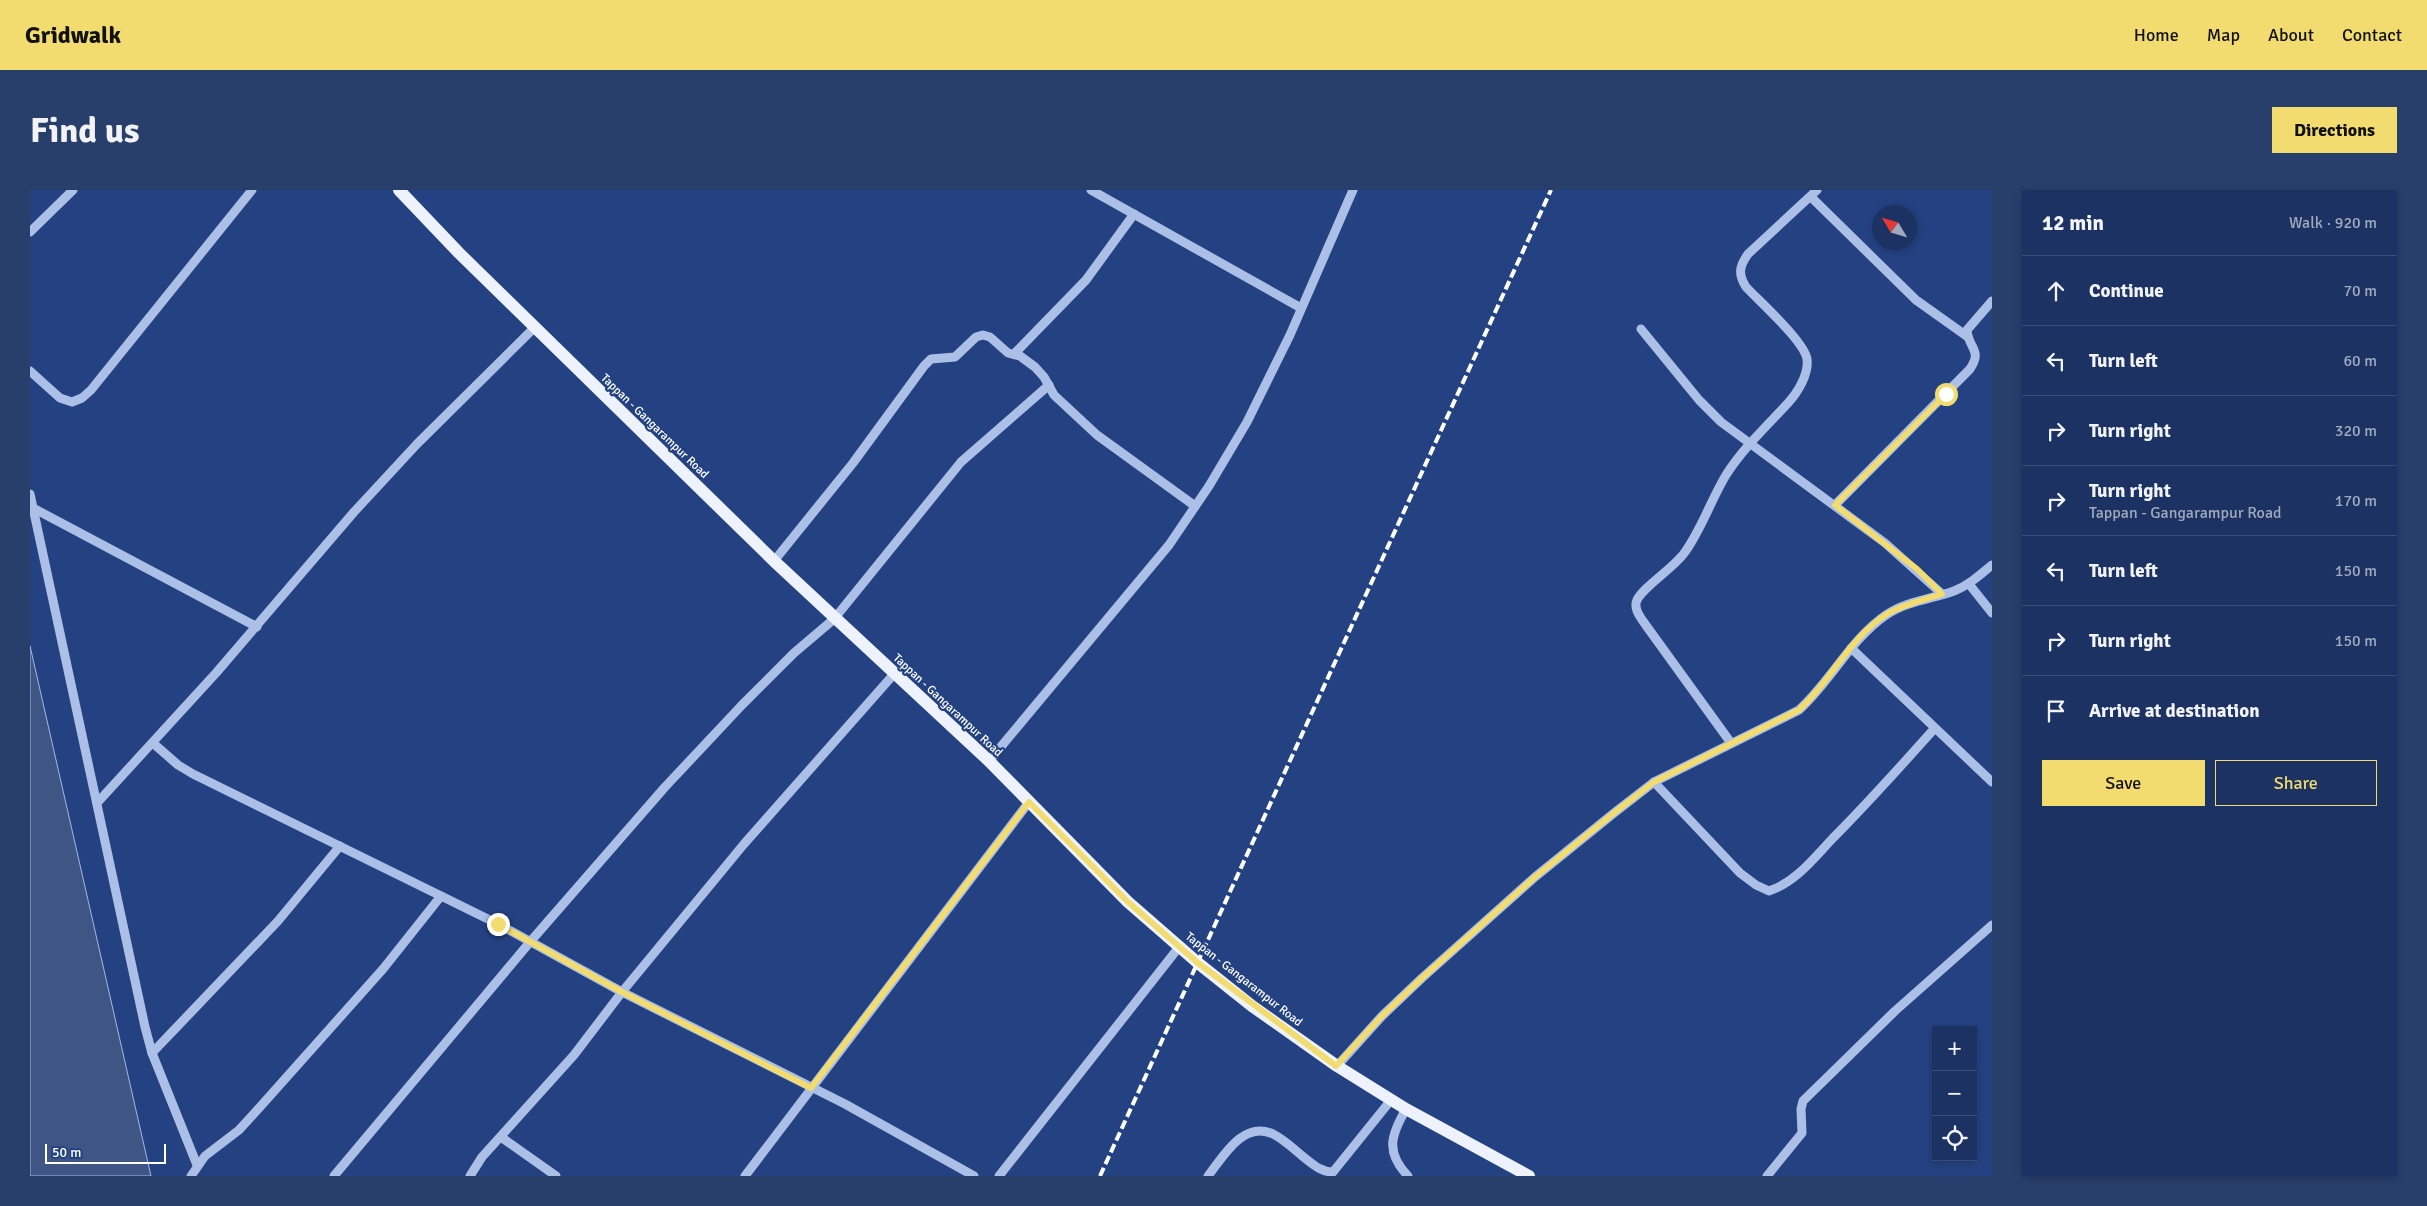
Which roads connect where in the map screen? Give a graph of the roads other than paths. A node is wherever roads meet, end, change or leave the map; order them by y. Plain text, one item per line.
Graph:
1 (73, 190) edge
2 (252, 190) edge
3 (399, 190) edge
4 (1092, 190) edge
5 (1353, 190) edge
6 (1814, 193) edge
7 (1134, 214) junction
8 (30, 232) edge
9 (1992, 301) edge
10 (1301, 308) junction
11 (535, 327) junction
12 (1641, 329) dead end
13 (1968, 337) junction
14 (1014, 354) junction
15 (30, 371) edge
16 (1049, 385) junction
17 (1750, 444) junction
18 (30, 494) edge
19 (1835, 505) junction
20 (1195, 506) junction
21 (33, 508) junction
22 (774, 561) junction
23 (1992, 565) edge
24 (1969, 584) junction
25 (1942, 594) junction
26 (1992, 613) edge
27 (834, 619) junction
28 (257, 627) junction
29 (1851, 648) junction
30 (894, 674) junction
31 (1934, 729) junction
32 (1731, 742) junction
33 (154, 744) junction
34 (989, 761) junction
35 (1654, 782) junction
36 (1992, 782) edge
37 (1029, 802) junction
38 (97, 803) junction
39 (340, 846) junction
40 (441, 896) junction
41 (1992, 924) edge
42 (530, 942) junction
43 (1179, 947) junction
44 (622, 992) junction
45 (152, 1053) junction
46 (1336, 1066) junction
47 (811, 1088) junction
48 (1391, 1100) junction
49 (1406, 1109) junction
50 (501, 1137) junction
51 (197, 1165) junction
52 (192, 1176) edge
53 (334, 1176) edge
54 (470, 1176) edge
55 (556, 1176) edge
56 (745, 1176) edge
57 (974, 1176) edge
58 (999, 1176) edge
59 (1208, 1176) edge
60 (1408, 1176) edge
61 (1528, 1176) edge
62 (1767, 1176) edge

1 - 8 street
2 - 15 street
3 - 11 main road, Tappan - Gangarampur Road
4 - 7 street
5 - 10 street
6 - 13 street
6 - 17 street
7 - 10 street
7 - 14 street
9 - 13 street
10 - 20 street
11 - 22 main road, Tappan - Gangarampur Road
11 - 28 street
12 - 17 street
13 - 19 street
14 - 16 street
14 - 22 street
16 - 20 street
16 - 27 street
17 - 19 street
17 - 32 street
18 - 21 street
19 - 25 street
20 - 34 street
21 - 28 street
21 - 38 street
22 - 27 main road, Tappan - Gangarampur Road
23 - 24 street
24 - 25 street
24 - 26 street
25 - 29 street
27 - 30 main road, Tappan - Gangarampur Road
27 - 42 street
28 - 33 street
29 - 31 street
29 - 32 street
30 - 34 main road, Tappan - Gangarampur Road
30 - 44 street
31 - 35 street
31 - 36 street
32 - 35 street
33 - 38 street
33 - 39 street
34 - 37 main road, Tappan - Gangarampur Road
35 - 46 street
37 - 43 main road, Tappan - Gangarampur Road
37 - 47 street
38 - 45 street
39 - 40 street
39 - 45 street
40 - 42 street
40 - 51 street
41 - 62 street
42 - 44 street
42 - 53 street
43 - 46 main road, Tappan - Gangarampur Road
43 - 58 street
44 - 47 street
44 - 50 street
45 - 51 street
46 - 48 main road, Tappan - Gangarampur Road
47 - 56 street
47 - 57 street
48 - 49 main road, Tappan - Gangarampur Road
48 - 59 street
49 - 60 street
49 - 61 main road, Tappan - Gangarampur Road
50 - 54 street
50 - 55 street
51 - 52 street

